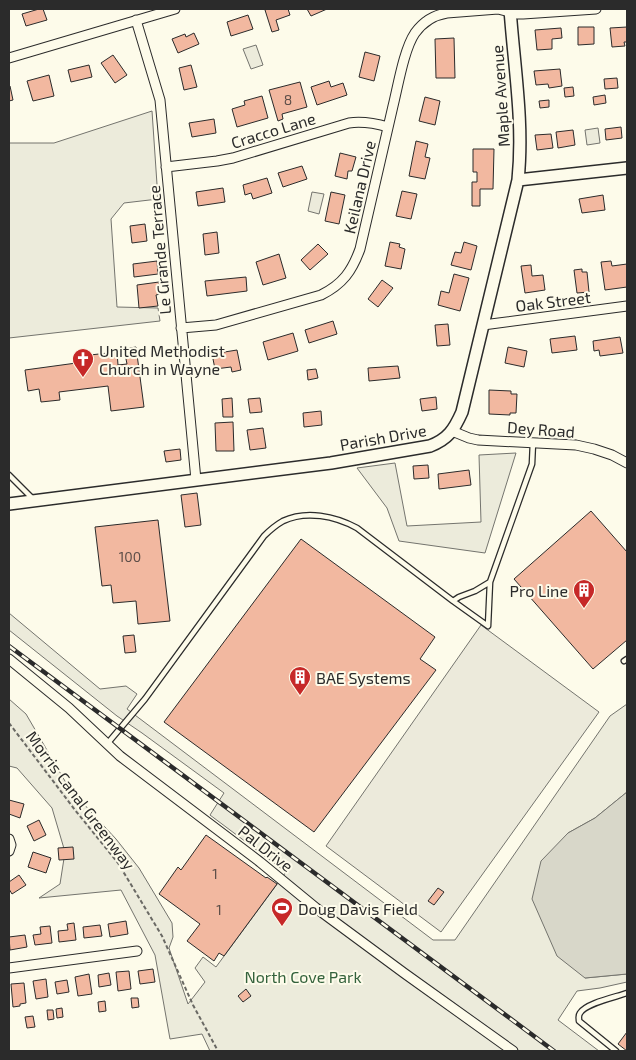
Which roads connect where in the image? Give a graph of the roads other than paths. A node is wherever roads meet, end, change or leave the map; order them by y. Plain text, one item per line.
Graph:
1 (175, 9) edge
2 (596, 9) edge
3 (510, 10) edge
4 (136, 20) junction
5 (9, 58) edge
6 (388, 127) junction
7 (166, 166) junction
8 (627, 168) edge
9 (518, 180) junction
10 (627, 306) edge
11 (483, 325) junction
12 (181, 328) junction
13 (452, 431) junction
14 (533, 442) junction
15 (627, 463) edge
16 (9, 475) edge
17 (196, 480) junction
18 (34, 500) junction
19 (9, 504) edge
20 (490, 582) junction
21 (453, 601) junction
22 (9, 659) edge
23 (107, 744) junction
24 (9, 839) edge
25 (9, 851) edge
26 (137, 951) dead end
27 (9, 968) edge
28 (627, 993) edge
29 (513, 1051) edge
30 (616, 1051) edge

1 - 4 street
2 - 3 street, Keilana Drive
3 - 6 street, Keilana Drive
3 - 9 street, Maple Avenue
4 - 5 street
4 - 7 street, Le Grande Terrace
6 - 7 street, Cracco Lane
6 - 12 street, Keilana Drive
7 - 12 street, Le Grande Terrace
8 - 9 street
9 - 11 street
10 - 11 street, Oak Street
11 - 13 street
12 - 17 street, Le Grande Terrace
13 - 14 street, Dey Road
13 - 17 street, Parish Drive
14 - 15 street, Dey Road
14 - 20 lane
16 - 18 lane
17 - 18 street, Parish Drive
18 - 19 street, Parish Drive
20 - 21 lane
20 - 21 lane
21 - 23 lane
22 - 23 street, Pal Drive
23 - 29 street, Pal Drive
24 - 25 street
26 - 27 street
28 - 30 lane

